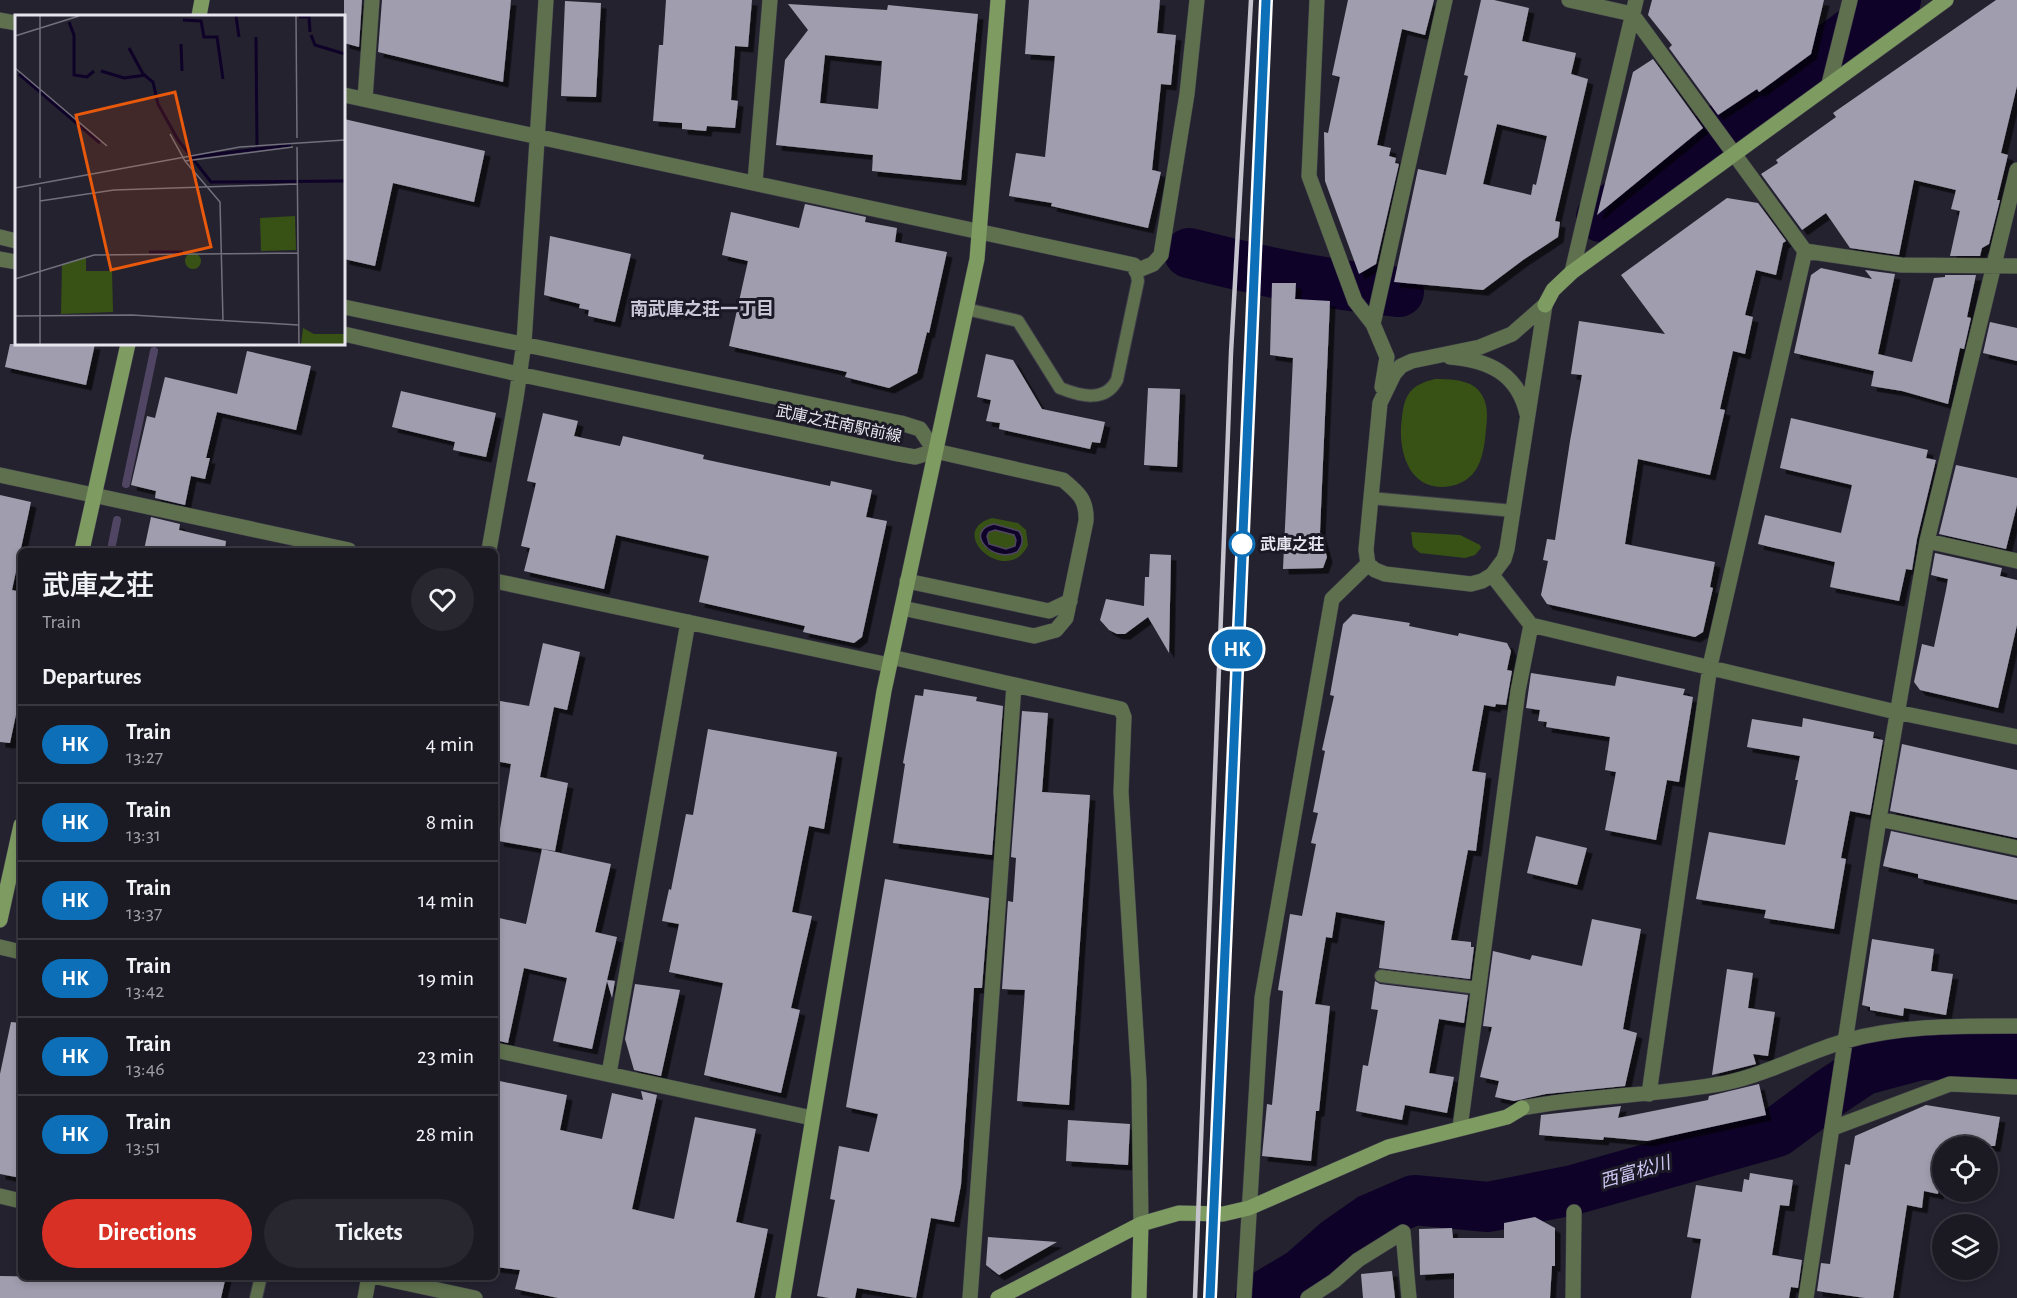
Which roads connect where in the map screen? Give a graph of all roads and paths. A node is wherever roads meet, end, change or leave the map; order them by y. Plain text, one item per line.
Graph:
1 (202, 0) edge
2 (372, 0) edge
3 (546, 0) edge
4 (770, 0) edge
5 (998, 0) edge
6 (1197, 0) edge
7 (1317, 0) edge
8 (1445, 0) edge
9 (1569, 0) edge
10 (1850, 0) edge
11 (1946, 0) edge
12 (1634, 7) edge
13 (199, 15) edge
14 (0, 20) edge
15 (15, 23) edge
16 (1829, 84) junction
17 (345, 95) edge
18 (365, 99) junction
19 (536, 137) junction
20 (1735, 153) junction
21 (2017, 170) edge
22 (755, 182) junction
23 (979, 232) junction
24 (0, 237) edge
25 (15, 241) edge
26 (1805, 251) junction
27 (0, 259) edge
28 (15, 262) edge
29 (1994, 266) junction
30 (2017, 266) edge
31 (1136, 272) junction
32 (1572, 272) junction
33 (1545, 305) junction
34 (345, 307) edge
35 (966, 309) junction
36 (1375, 317) junction
37 (345, 334) edge
38 (524, 343) junction
39 (129, 345) edge
40 (1438, 356) junction
41 (518, 374) junction
42 (1380, 403) junction
43 (1528, 417) junction
44 (935, 451) junction
45 (0, 475) edge
46 (94, 495) junction
47 (1370, 498) junction
48 (1514, 511) junction
49 (1927, 541) junction
50 (294, 545) edge
51 (82, 548) edge
52 (328, 548) edge
53 (489, 548) edge
54 (2017, 561) edge
55 (1368, 564) junction
56 (1492, 575) junction
57 (907, 581) junction
58 (498, 582) edge
59 (1070, 601) junction
60 (902, 608) junction
61 (688, 622) junction
62 (1532, 625) junction
63 (890, 661) junction
64 (1710, 666) junction
65 (1014, 685) junction
66 (1896, 712) junction
67 (2017, 737) edge
68 (1879, 819) junction
69 (18, 839) edge
70 (2017, 848) edge
71 (0, 920) edge
72 (0, 947) edge
73 (18, 951) edge
74 (1381, 976) dead end
75 (1478, 988) junction
76 (2017, 1026) edge
77 (1846, 1041) junction
78 (498, 1051) edge
79 (609, 1074) junction
80 (2017, 1087) edge
81 (1649, 1094) junction
82 (812, 1118) junction
83 (1460, 1128) junction
84 (1833, 1128) junction
85 (0, 1196) edge
86 (18, 1200) edge
87 (1249, 1208) junction
88 (1574, 1212) dead end
89 (1142, 1224) junction
90 (260, 1280) edge
91 (370, 1280) edge
92 (390, 1280) edge
93 (256, 1298) edge
94 (365, 1298) edge
95 (475, 1298) edge
96 (783, 1298) edge
97 (970, 1298) edge
98 (998, 1298) edge
99 (1139, 1298) edge
100 (1244, 1298) edge
101 (1308, 1298) edge
102 (1409, 1298) edge
103 (1573, 1298) edge
104 (1806, 1298) edge

1 - 13 street
2 - 18 street
3 - 19 street
4 - 22 street
5 - 23 street
6 - 31 street
7 - 36 street
8 - 36 street
9 - 12 street
10 - 16 street
11 - 16 street
12 - 20 street
12 - 32 street
14 - 15 street
16 - 20 street
17 - 18 street
18 - 19 street
19 - 22 street
19 - 38 street
20 - 26 street
20 - 32 street
21 - 29 street
22 - 23 street
23 - 31 street
23 - 35 street
24 - 25 street
26 - 29 street
26 - 64 street
27 - 28 street
29 - 30 street
29 - 49 street
31 - 35 lane
32 - 33 street
33 - 40 street
33 - 43 street
34 - 38 street, 武庫之荘南駅前線
35 - 44 street
36 - 42 street
37 - 41 street, 武庫之荘南駅前線
38 - 41 street
38 - 44 street, 武庫之荘南駅前線
39 - 46 street
40 - 42 street
40 - 43 street
41 - 44 street, 武庫之荘南駅前線
41 - 53 street
42 - 47 street
43 - 48 street
44 - 57 street
44 - 59 street
45 - 46 street
46 - 50 street
46 - 51 street
47 - 48 lane
47 - 55 street
48 - 56 street
49 - 54 street
49 - 66 street
50 - 52 street
55 - 56 street
55 - 87 street
56 - 62 street
57 - 59 street
57 - 60 street
58 - 61 street
59 - 60 street
60 - 63 street
61 - 63 street
61 - 79 street
62 - 64 street
62 - 75 street
63 - 65 street
63 - 82 street
64 - 66 street
64 - 81 street
65 - 89 street
65 - 97 street
66 - 67 street
66 - 68 street
68 - 70 street
68 - 77 street
69 - 71 street
72 - 73 street
74 - 75 lane
75 - 83 street
76 - 77 street
77 - 81 street
77 - 84 street
78 - 79 street
79 - 82 street
80 - 84 street
81 - 83 street
82 - 96 street
83 - 87 street
84 - 104 street
85 - 86 street
87 - 89 street
87 - 100 street
88 - 103 street
89 - 98 street
89 - 99 street
90 - 93 lane
91 - 94 street
92 - 95 street
101 - 102 street

